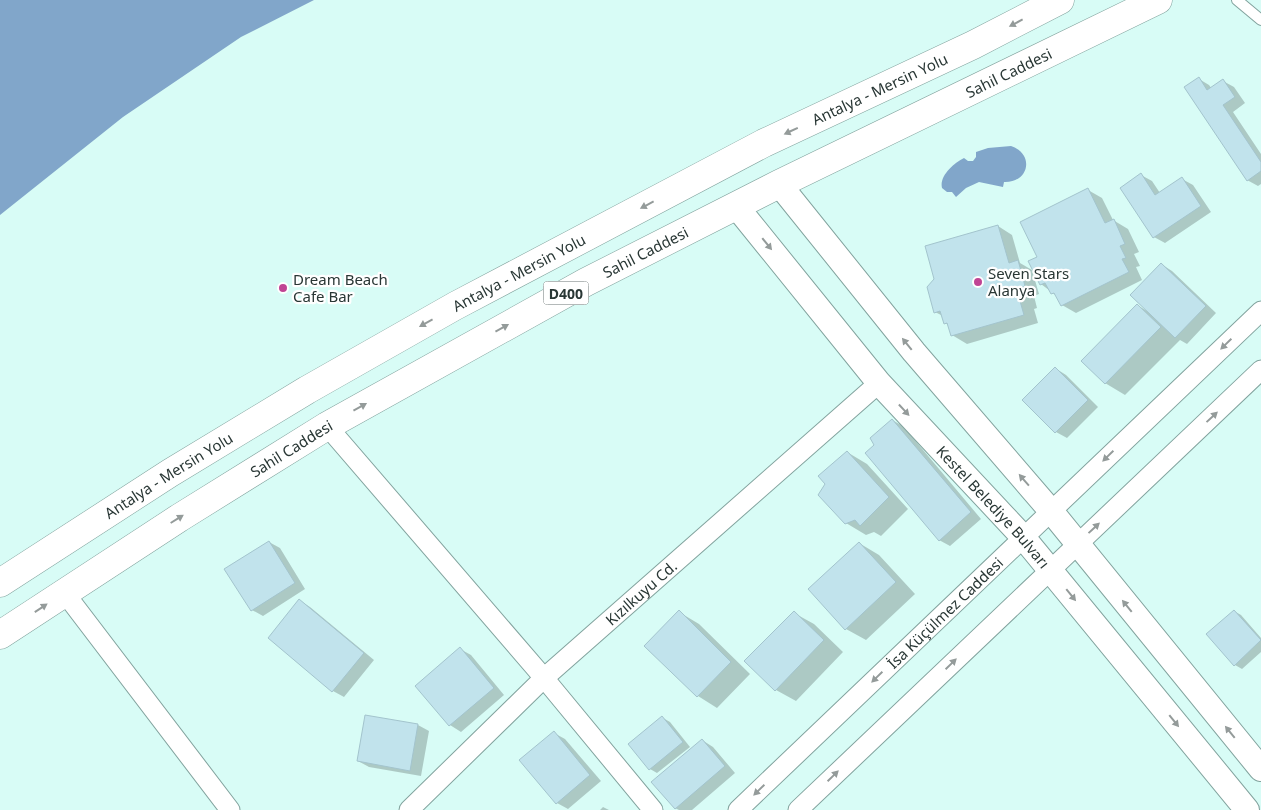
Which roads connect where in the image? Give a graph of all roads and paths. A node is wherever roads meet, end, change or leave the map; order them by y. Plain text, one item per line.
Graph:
1 (1060, 0) edge
2 (1158, 0) edge
3 (1237, 0) edge
4 (1261, 20) edge
5 (779, 184) junction
6 (736, 206) junction
7 (1261, 311) edge
8 (1261, 370) edge
9 (879, 383) junction
10 (327, 426) junction
11 (1051, 511) junction
12 (1023, 537) junction
13 (1078, 544) junction
14 (1050, 570) junction
15 (0, 583) edge
16 (64, 592) junction
17 (0, 635) edge
18 (544, 678) junction
19 (1261, 769) edge
20 (230, 810) edge
21 (409, 810) edge
22 (653, 810) edge
23 (738, 810) edge
24 (798, 810) edge
25 (1247, 810) edge

1 -> 15 highway, Antalya - Mersin Yolu / D400
2 - 5 highway, Sahil Caddesi / D400
3 - 4 lane
5 - 6 highway, Sahil Caddesi / D400
11 -> 5 street
6 -> 9 street, Kestel Belediye Bulvarı
10 -> 6 highway, Sahil Caddesi / D400
7 -> 11 street, İsa Küçülmez Caddesi
13 -> 8 street
9 -> 12 street, Kestel Belediye Bulvarı
9 - 18 street, Kızılkuyu Cd.
16 -> 10 highway, Sahil Caddesi / D400
10 - 18 street
11 - 12 street, İsa Küçülmez Caddesi
11 - 13 street
12 - 14 street, Kestel Belediye Bulvarı
12 -> 23 street, İsa Küçülmez Caddesi
13 - 14 street
19 -> 13 street
24 -> 14 street
14 -> 25 street, Kestel Belediye Bulvarı
17 -> 16 highway, Sahil Caddesi / D400
16 - 20 street
18 - 21 street, Kızılkuyu Cd.
18 - 22 street

